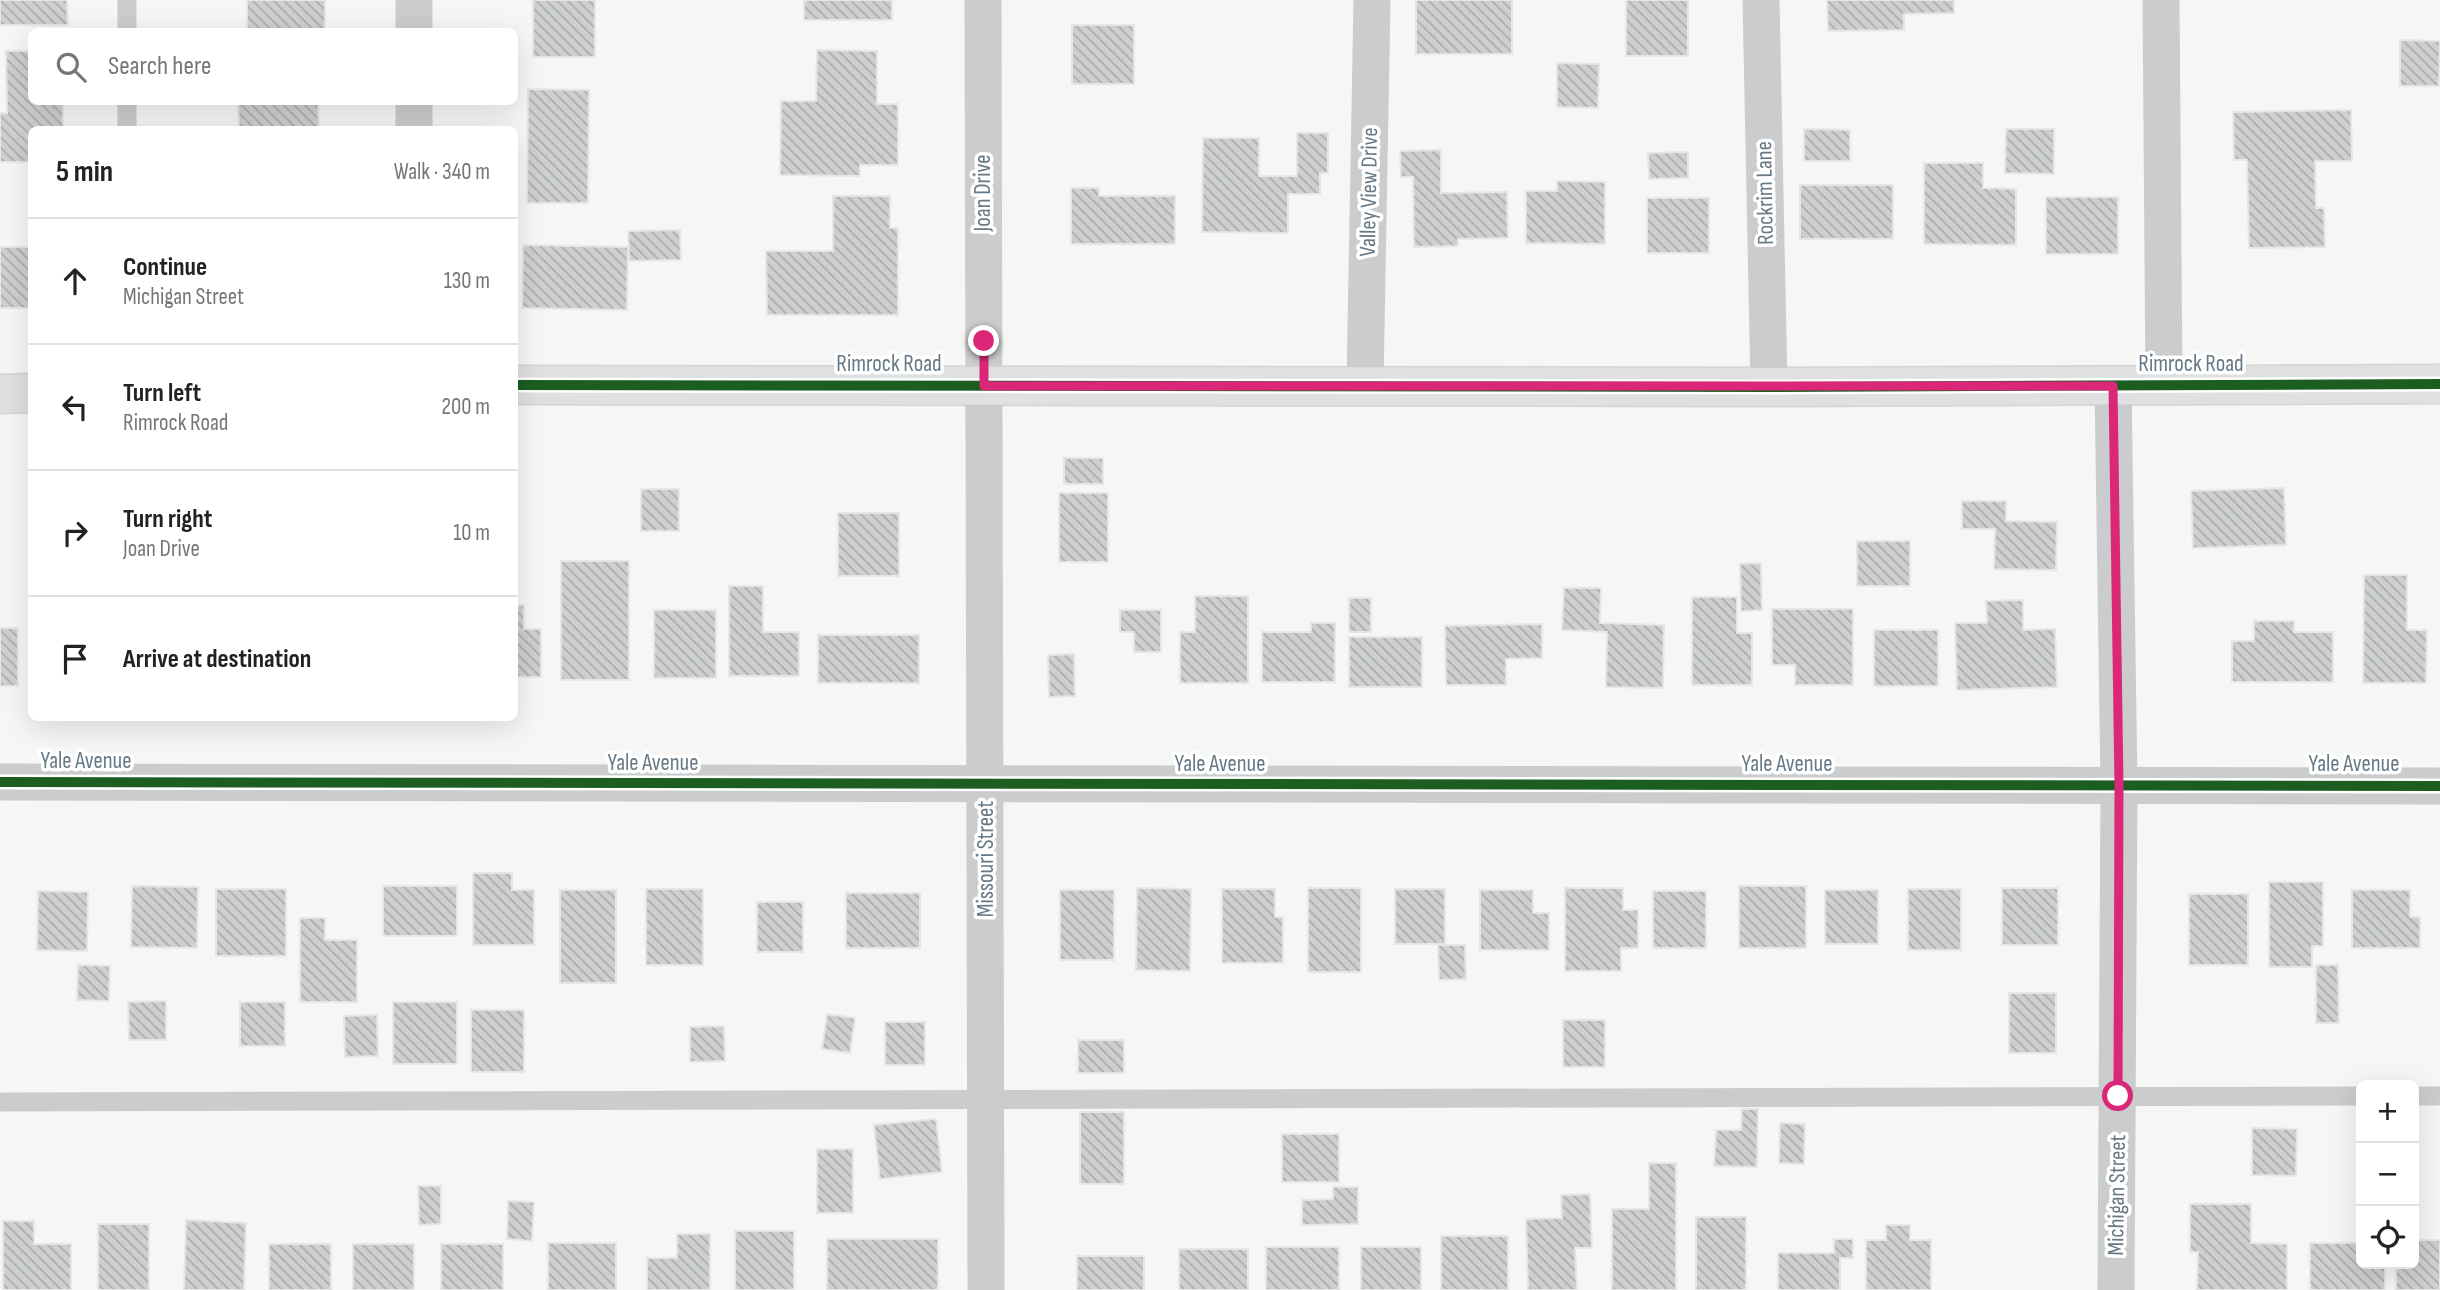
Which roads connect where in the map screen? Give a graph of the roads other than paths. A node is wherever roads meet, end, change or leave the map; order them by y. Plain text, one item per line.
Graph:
1 (127, 0) edge
2 (414, 0) edge
3 (983, 0) edge
4 (1372, 0) edge
5 (1760, 0) edge
6 (2161, 0) edge
7 (127, 28) edge
8 (414, 28) edge
9 (127, 105) edge
10 (414, 105) edge
11 (127, 126) edge
12 (414, 126) edge
13 (1365, 384) junction
14 (2440, 384) edge
15 (518, 385) edge
16 (2164, 385) junction
17 (984, 386) junction
18 (2113, 386) junction
19 (1769, 387) junction
20 (28, 393) edge
21 (0, 394) edge
22 (0, 782) edge
23 (986, 785) junction
24 (2119, 785) junction
25 (2440, 786) edge
26 (2118, 1096) junction
27 (2356, 1096) edge
28 (2419, 1096) edge
29 (2440, 1096) edge
30 (986, 1100) junction
31 (0, 1102) edge
32 (986, 1290) edge
33 (2116, 1290) edge

1 - 7 lane
2 - 8 street
3 - 17 street, Joan Drive
4 - 13 street, Valley View Drive
5 - 19 street, Rockrim Lane
6 - 16 street
9 - 11 lane
10 - 12 street
13 - 17 main road, Rimrock Road
13 - 19 main road, Rimrock Road
14 - 16 main road, Rimrock Road
15 - 17 main road, Rimrock Road
16 - 18 main road, Rimrock Road
17 - 23 street, Missouri Street
18 - 19 main road, Rimrock Road
18 - 24 street, Michigan Street
20 - 21 main road
22 - 23 street, Yale Avenue
23 - 24 street, Yale Avenue
23 - 30 street, Missouri Street
24 - 25 street, Yale Avenue
24 - 26 street, Michigan Street
26 - 27 lane
26 - 30 lane
26 - 33 street, Michigan Street
28 - 29 lane
30 - 31 lane
30 - 32 street, Missouri Street

